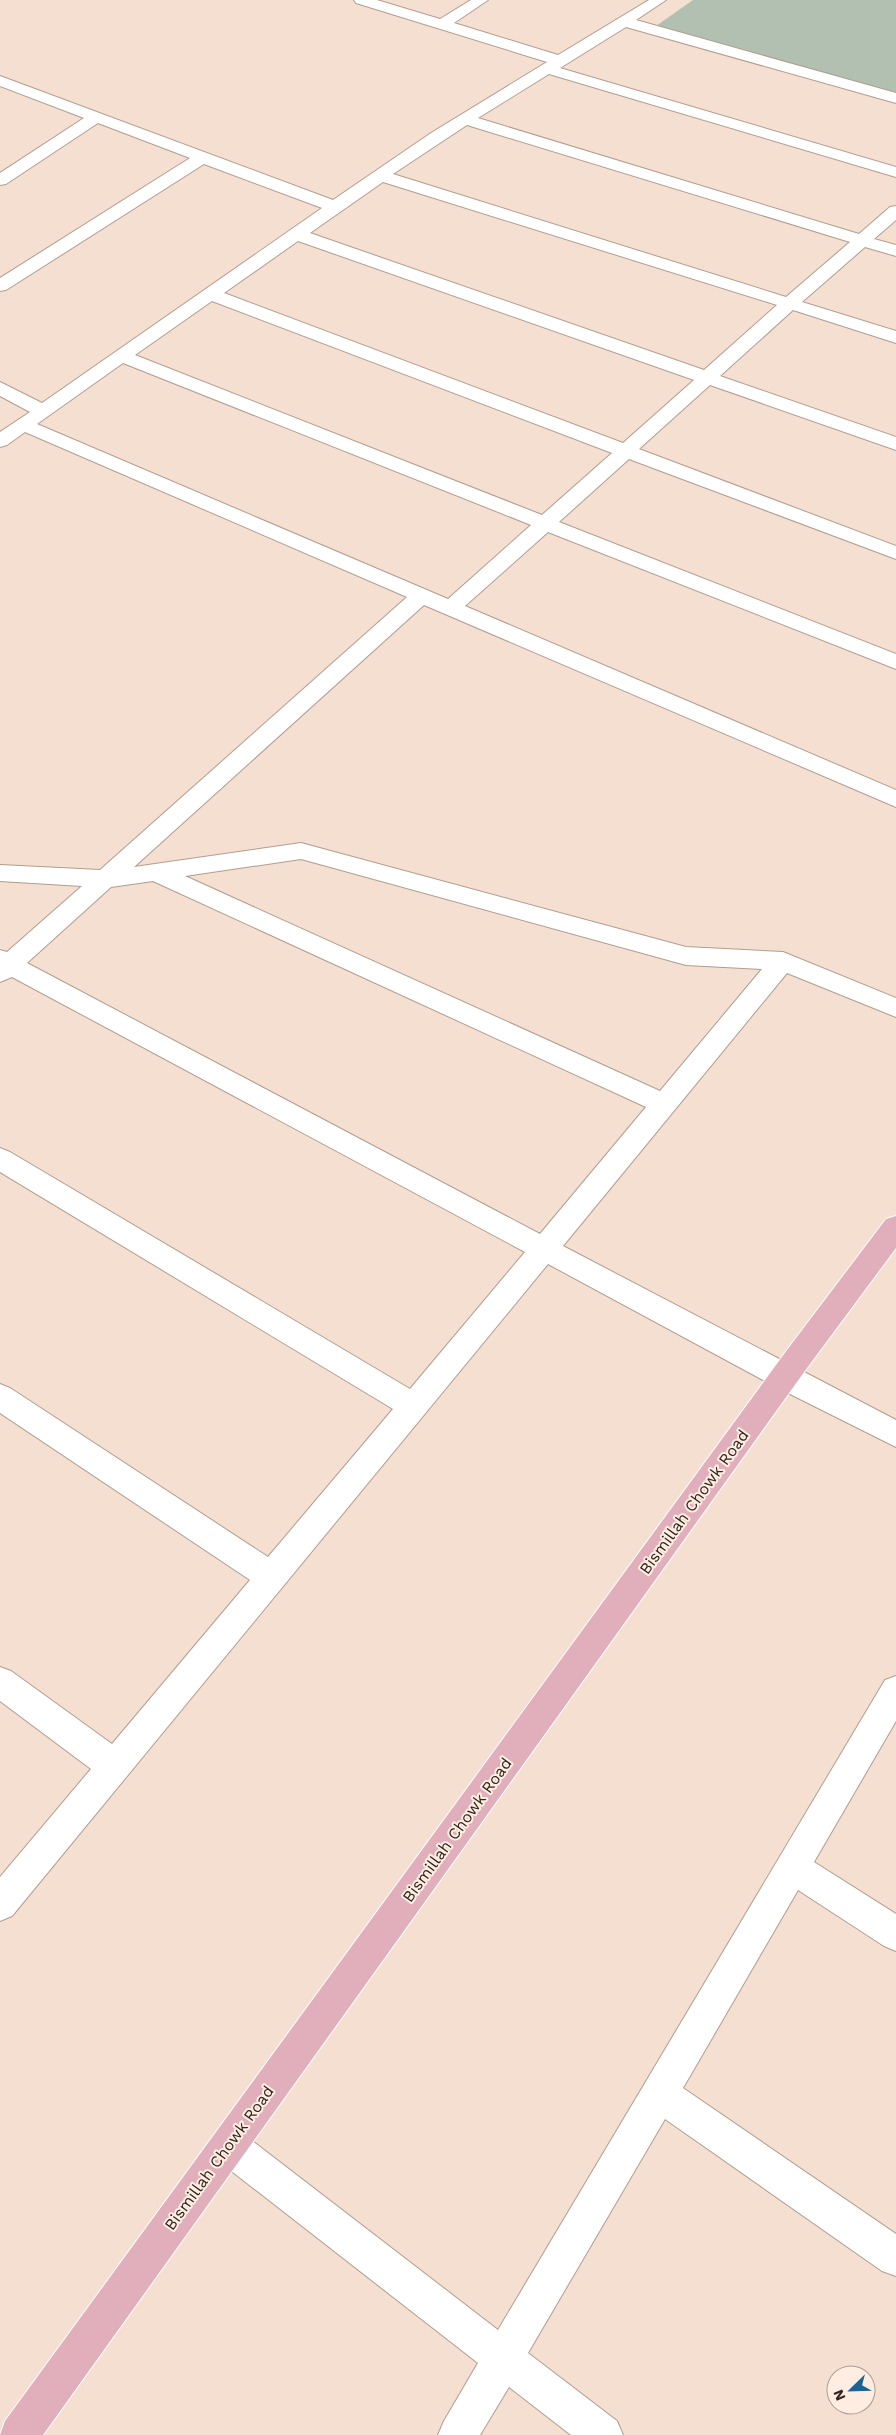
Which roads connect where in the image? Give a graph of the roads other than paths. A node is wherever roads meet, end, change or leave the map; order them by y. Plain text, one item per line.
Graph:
1 (361, 0) edge
2 (480, 0) edge
3 (659, 0) edge
4 (625, 22) junction
5 (441, 24) junction
6 (554, 65) junction
7 (0, 81) edge
8 (20, 88) junction
9 (0, 96) edge
10 (896, 98) edge
11 (97, 117) junction
12 (466, 119) junction
13 (203, 157) junction
14 (896, 172) edge
15 (379, 175) junction
16 (0, 180) edge
17 (335, 207) junction
18 (896, 211) edge
19 (296, 234) junction
20 (862, 240) junction
21 (896, 251) edge
22 (0, 286) edge
23 (210, 294) junction
24 (789, 304) junction
25 (896, 338) edge
26 (121, 356) junction
27 (707, 378) junction
28 (0, 388) edge
29 (43, 412) junction
30 (24, 425) junction
31 (0, 441) edge
32 (896, 444) edge
33 (626, 451) junction
34 (545, 523) junction
35 (896, 553) edge
36 (422, 596) junction
37 (451, 608) junction
38 (896, 662) edge
39 (896, 799) edge
40 (155, 872) junction
41 (0, 873) edge
42 (107, 879) junction
43 (783, 961) junction
44 (3, 966) edge
45 (896, 1008) edge
46 (664, 1104) junction
47 (0, 1159) edge
48 (896, 1227) edge
49 (544, 1249) junction
50 (784, 1377) junction
51 (0, 1397) edge
52 (413, 1406) junction
53 (896, 1434) edge
54 (272, 1577) junction
55 (0, 1682) edge
56 (896, 1691) edge
57 (114, 1766) junction
58 (792, 1867) junction
59 (0, 1904) edge
60 (896, 1934) edge
61 (659, 2094) junction
62 (228, 2146) junction
63 (896, 2257) edge
64 (503, 2358) junction
65 (20, 2435) edge
66 (458, 2435) edge
67 (603, 2435) edge

1 - 5 street
2 - 5 street
3 - 4 street
4 - 6 street
4 - 10 street
5 - 6 street
6 - 12 street
6 - 14 street
7 - 8 street
8 - 9 street
8 - 11 street
11 - 13 street
11 - 16 street
12 - 15 street
12 - 20 street
13 - 17 street
13 - 22 street
15 - 17 street
15 - 24 street
17 - 19 street
18 - 20 street
19 - 23 street
19 - 27 street
20 - 21 street
20 - 24 street
23 - 26 street
23 - 33 street
24 - 25 street
24 - 27 street
26 - 29 street
26 - 34 street
27 - 32 street
27 - 33 street
28 - 29 street
29 - 30 street
30 - 31 street
30 - 36 street
33 - 34 street
33 - 35 street
34 - 37 street
34 - 38 street
36 - 37 street
36 - 42 street
37 - 39 street
40 - 42 street
40 - 43 street
40 - 46 street
41 - 42 street
42 - 44 street
43 - 45 street
43 - 46 street
44 - 49 street
46 - 49 street
47 - 52 street
48 - 50 main road, Bismillah Chowk Road
49 - 50 street
49 - 52 street
50 - 53 street
50 - 62 main road, Bismillah Chowk Road
51 - 54 street
52 - 54 street
54 - 57 street
55 - 57 street
56 - 58 street
57 - 59 street
58 - 60 street
58 - 61 street
61 - 63 street
61 - 64 street
62 - 64 street
62 - 65 main road, Bismillah Chowk Road
64 - 66 street
64 - 67 street

